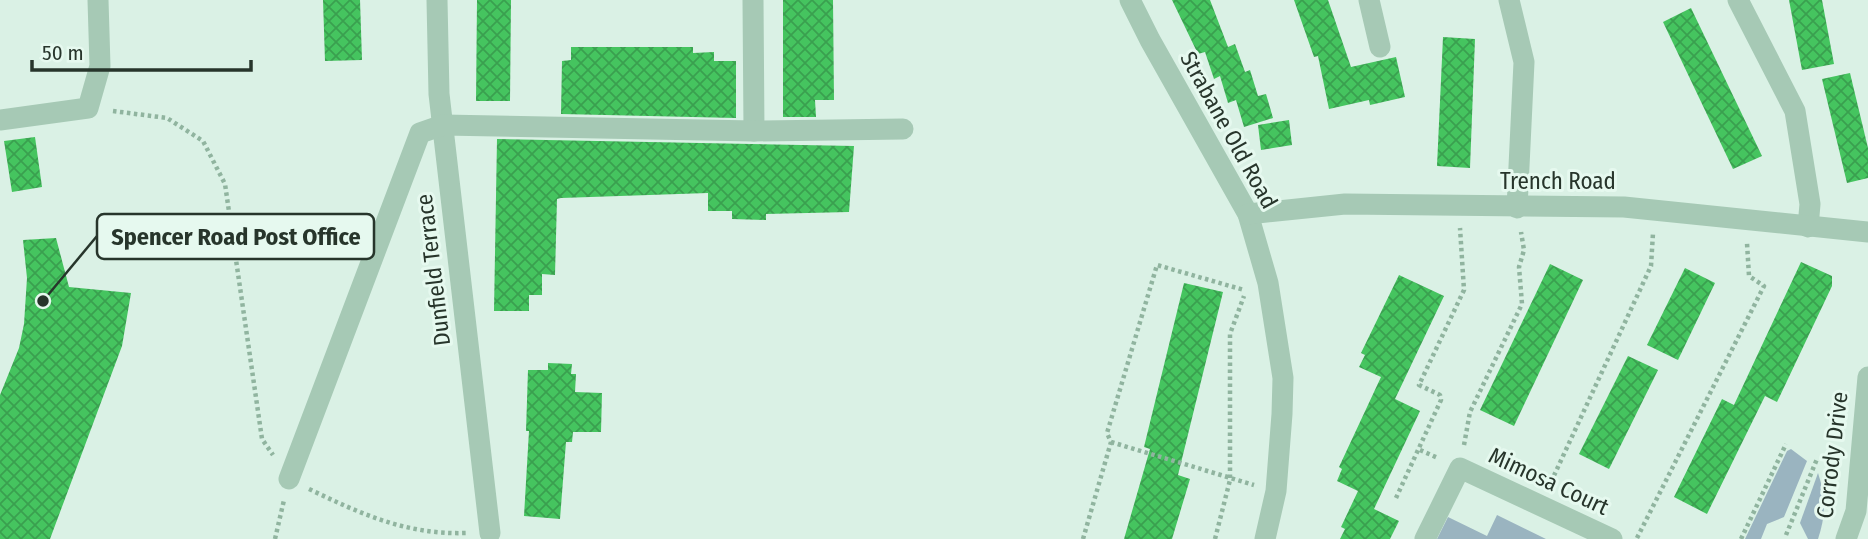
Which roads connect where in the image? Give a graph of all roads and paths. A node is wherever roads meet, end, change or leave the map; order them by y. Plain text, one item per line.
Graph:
1 (98, 0) edge
2 (437, 0) edge
3 (753, 0) edge
4 (1130, 0) edge
5 (1369, 0) edge
6 (1509, 0) edge
7 (1738, 0) edge
8 (1380, 47) dead end
9 (88, 108) junction
10 (0, 121) edge
11 (443, 125) junction
12 (903, 129) dead end
13 (754, 131) junction
14 (1459, 207) junction
15 (1517, 208) junction
16 (1655, 210) junction
17 (1248, 214) junction
18 (1750, 221) junction
19 (1808, 227) junction
20 (1868, 232) edge
21 (1268, 283) junction
22 (1246, 290) junction
23 (1868, 377) edge
24 (1111, 442) junction
25 (1786, 444) dead end
26 (1817, 458) dead end
27 (1460, 468) junction
28 (289, 479) junction
29 (1230, 480) junction
30 (1396, 498) dead end
31 (1540, 505) junction
32 (1862, 513) edge
33 (490, 533) joint
34 (1786, 535) dead end
35 (275, 539) edge
36 (1083, 539) edge
37 (1215, 539) edge
38 (1265, 539) edge
39 (1425, 539) edge
40 (1612, 539) edge
41 (1637, 539) edge
42 (1741, 539) edge
43 (1846, 539) edge

1 - 9 street
2 - 11 street, Dunfield Terrace
3 - 13 street
4 - 17 street, Strabane Old Road
5 - 8 street
6 - 15 street
7 - 19 street
9 - 10 street
9 - 28 path
11 - 13 street
11 - 28 street
11 - 33 street, Dunfield Terrace
12 - 13 street
14 - 15 street, Trench Road
14 - 17 street, Trench Road
14 - 30 path
15 - 16 street, Trench Road
15 - 27 path
16 - 18 street, Trench Road
16 - 31 path
17 - 21 street, Strabane Old Road
18 - 19 street, Trench Road
18 - 41 path
19 - 20 street, Trench Road
21 - 22 path
21 - 38 street, Strabane Old Road
22 - 24 path
22 - 29 path
23 - 32 street, Corrody Drive
24 - 29 path
24 - 36 path
25 - 42 path
26 - 34 path
27 - 31 street, Mimosa Court
27 - 39 street, Mimosa Court
28 - 33 path
28 - 35 path
29 - 37 path
31 - 40 street, Mimosa Court
32 - 43 street, Corrody Drive

